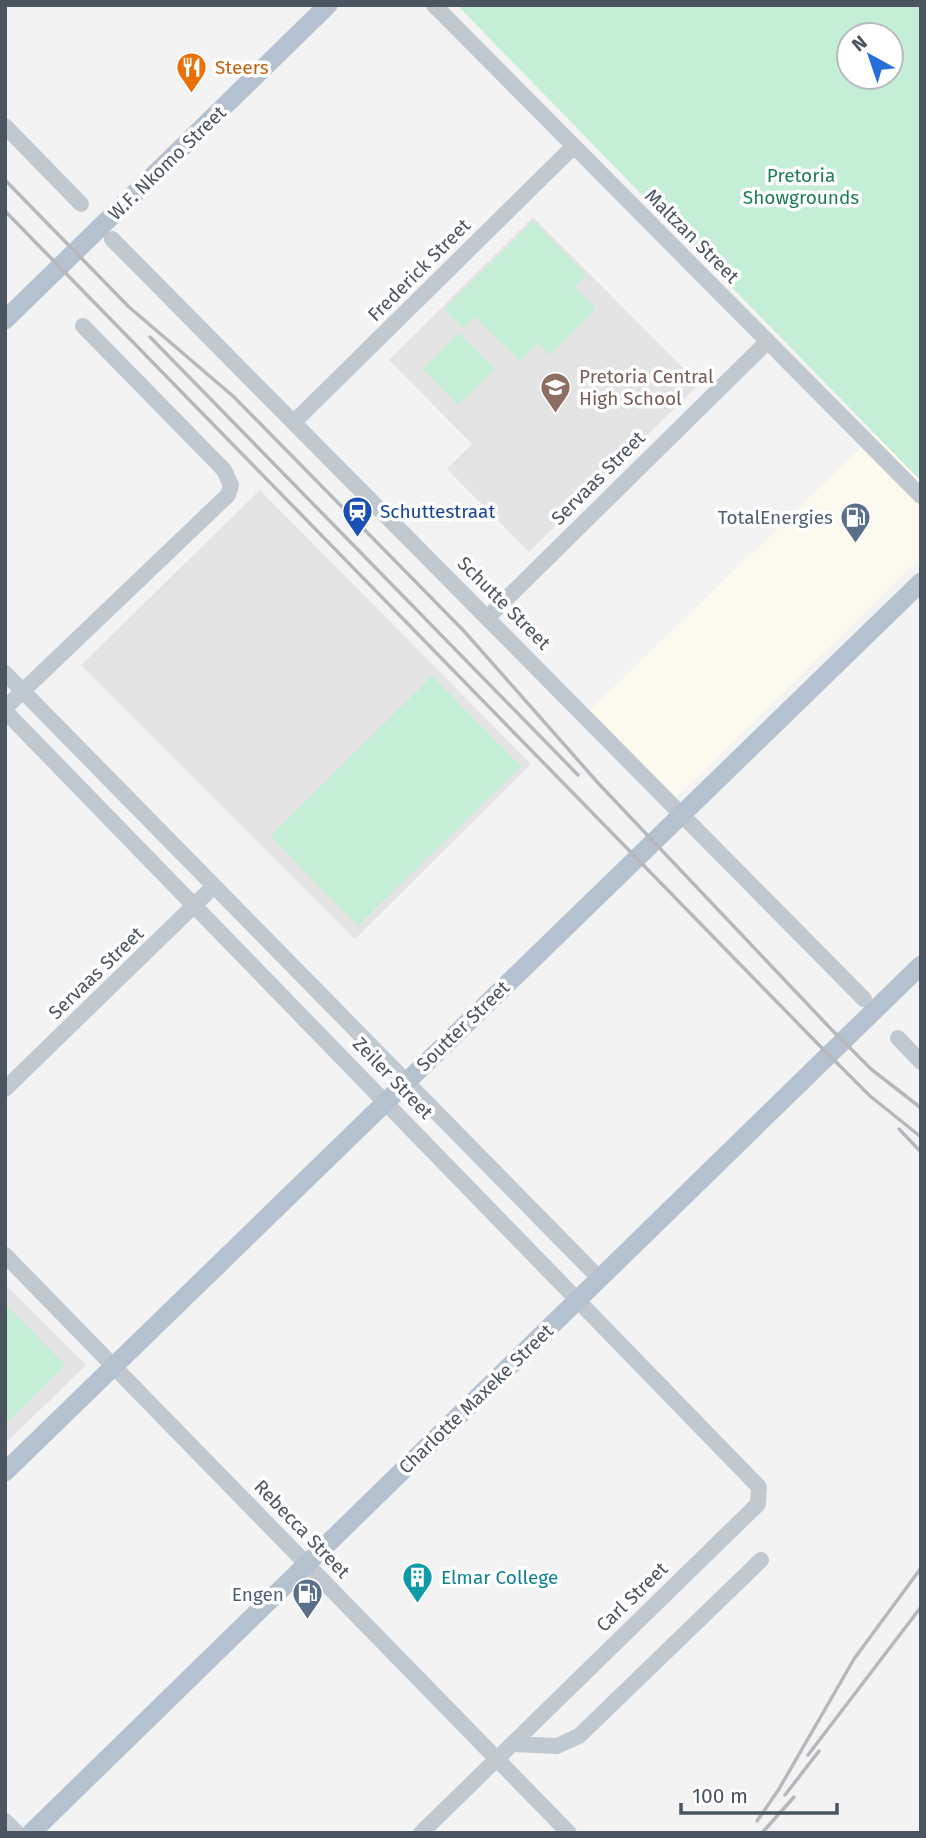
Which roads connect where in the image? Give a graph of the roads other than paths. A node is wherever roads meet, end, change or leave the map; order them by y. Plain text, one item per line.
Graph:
1 (328, 5) edge
2 (434, 5) edge
3 (5, 126) edge
4 (573, 148) junction
5 (81, 204) dead end
6 (112, 239) dead end
7 (5, 320) edge
8 (83, 326) dead end
9 (768, 341) junction
10 (294, 422) junction
11 (921, 496) edge
12 (921, 582) edge
13 (488, 617) junction
14 (5, 673) edge
15 (24, 692) junction
16 (5, 710) edge
17 (681, 812) junction
18 (214, 886) junction
19 (195, 906) junction
20 (921, 965) edge
21 (864, 999) dead end
22 (898, 1038) dead end
23 (921, 1062) edge
24 (406, 1082) junction
25 (5, 1089) edge
26 (386, 1101) junction
27 (5, 1255) edge
28 (599, 1278) junction
29 (579, 1298) junction
30 (113, 1367) junction
31 (5, 1472) edge
32 (749, 1475) joint
33 (761, 1560) dead end
34 (307, 1564) junction
35 (512, 1744) junction
36 (496, 1759) junction
37 (5, 1821) edge
38 (17, 1833) edge
39 (31, 1833) edge
40 (421, 1833) edge
41 (569, 1833) edge

1 - 7 main road, W.F. Nkomo Street
2 - 4 street, Maltzan Street
3 - 5 street
4 - 9 street, Maltzan Street
4 - 10 street, Frederick Street
6 - 10 street, Schutte Street
8 - 15 street
9 - 11 street, Maltzan Street
9 - 13 street, Servaas Street
10 - 13 street, Schutte Street
12 - 17 main road, Soutter Street
13 - 17 street, Schutte Street
14 - 15 street, Zeiler Street
15 - 16 street
15 - 18 street, Zeiler Street
16 - 19 street, Zeiler Street
17 - 21 street, Schutte Street
17 - 24 main road, Soutter Street
18 - 19 street, Servaas Street
18 - 24 street, Zeiler Street
19 - 25 street, Servaas Street
19 - 26 street, Zeiler Street
20 - 28 main road, Charlotte Maxeke Street
22 - 23 street
24 - 26 main road, Soutter Street
24 - 28 street, Zeiler Street
26 - 29 street, Zeiler Street
26 - 30 main road, Soutter Street
27 - 30 street, Rebecca Street
28 - 29 main road, Charlotte Maxeke Street
29 - 32 street, Zeiler Street
29 - 34 main road, Charlotte Maxeke Street
30 - 31 main road, Soutter Street
30 - 34 street, Rebecca Street
32 - 35 street, Carl Street
33 - 35 street
34 - 36 street, Rebecca Street
34 - 39 main road, Charlotte Maxeke Street
35 - 36 street, Carl Street
36 - 40 street, Carl Street
36 - 41 street, Rebecca Street
37 - 38 street

